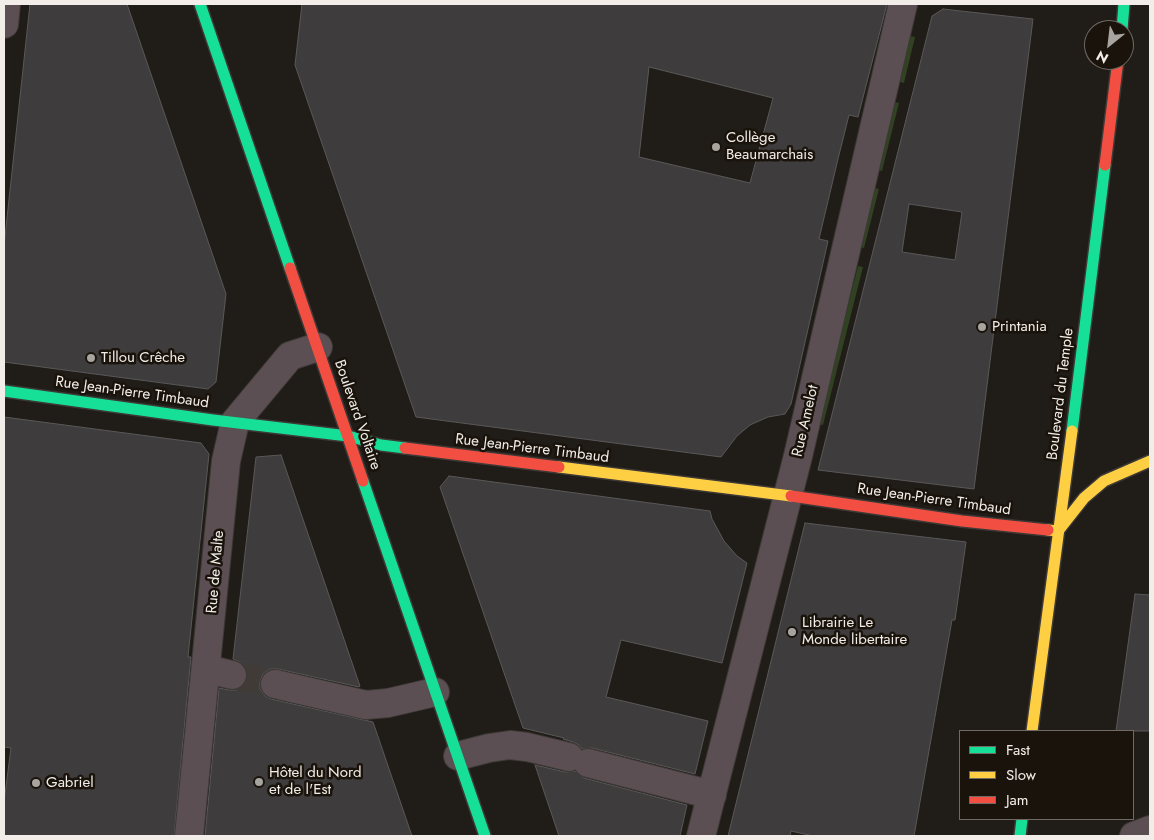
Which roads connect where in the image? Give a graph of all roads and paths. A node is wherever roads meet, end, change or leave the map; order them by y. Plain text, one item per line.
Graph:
1 (6, 4) edge
2 (200, 4) edge
3 (903, 4) edge
4 (1124, 4) edge
5 (1123, 20) edge
6 (4, 24) edge
7 (1117, 70) edge
8 (318, 347) junction
9 (4, 391) edge
10 (235, 422) junction
11 (348, 436) junction
12 (1150, 460) edge
13 (787, 496) junction
14 (1058, 531) junction
15 (275, 684) tunnel mouth
16 (435, 692) junction
17 (1032, 730) edge
18 (458, 756) junction
19 (712, 795) junction
20 (1022, 820) edge
21 (1150, 830) edge
22 (189, 836) edge
23 (485, 836) edge
24 (701, 836) edge
25 (1020, 836) edge
26 (1134, 836) edge

1 - 6 street
2 - 8 main road, Boulevard Voltaire
3 - 13 street, Rue Amelot
4 - 5 main road
7 - 14 main road, Boulevard du Temple
8 - 10 street, Rue de Malte
8 - 11 main road, Boulevard Voltaire
9 - 10 main road, Rue Jean-Pierre Timbaud
10 - 11 main road, Rue Jean-Pierre Timbaud
10 - 22 street, Rue de Malte
11 - 13 main road, Rue Jean-Pierre Timbaud
11 - 16 main road, Boulevard Voltaire
12 - 14 main road
13 - 14 main road, Rue Jean-Pierre Timbaud
13 - 19 street, Rue Amelot
14 - 17 main road, Boulevard du Temple
15 - 16 street
16 - 18 main road, Boulevard Voltaire
18 - 19 street
18 - 23 main road, Boulevard Voltaire
19 - 24 street, Rue Amelot
20 - 25 main road
21 - 26 street

